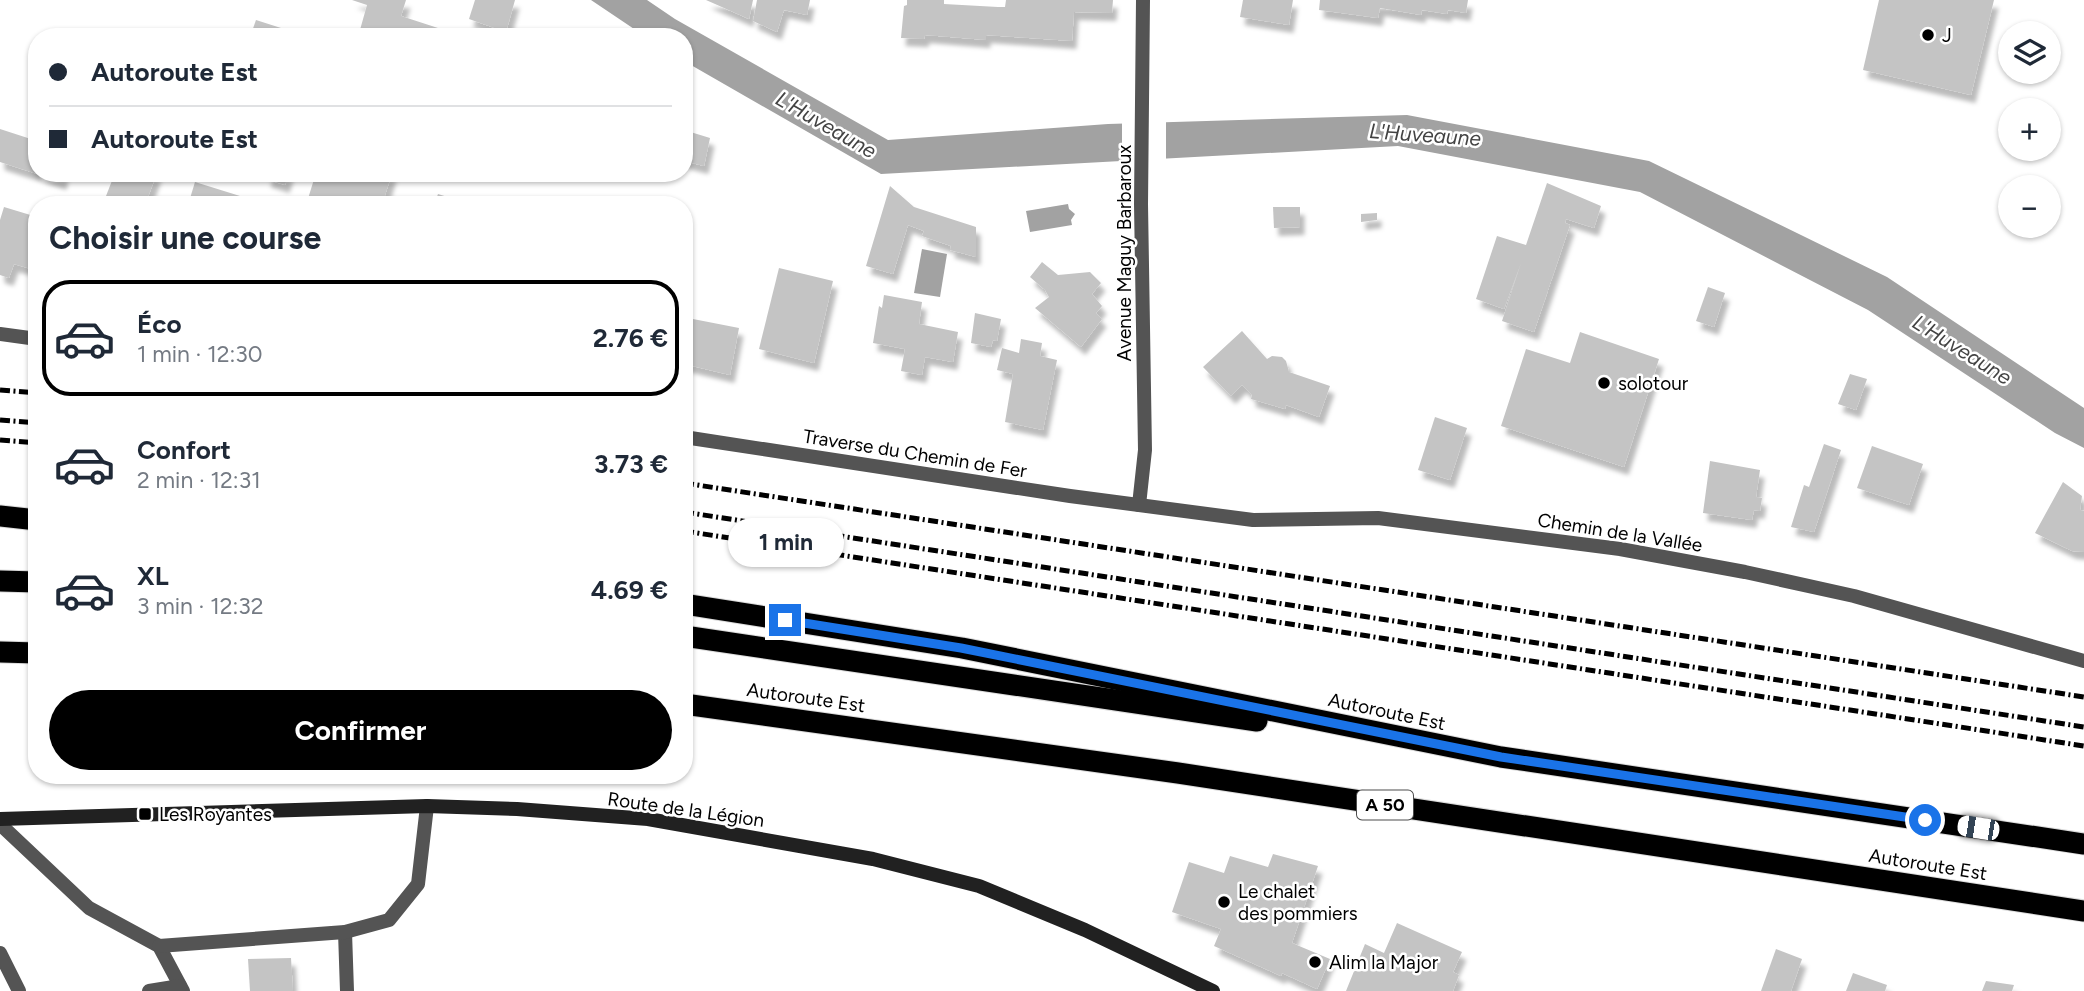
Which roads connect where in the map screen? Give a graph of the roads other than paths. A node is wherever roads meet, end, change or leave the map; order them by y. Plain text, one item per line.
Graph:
1 (1143, 0) edge
2 (0, 334) edge
3 (28, 338) edge
4 (693, 438) edge
5 (1139, 505) junction
6 (0, 516) edge
7 (28, 519) edge
8 (0, 582) edge
9 (28, 582) edge
10 (693, 605) edge
11 (693, 637) edge
12 (0, 652) edge
13 (28, 653) edge
14 (2084, 661) edge
15 (693, 705) edge
16 (1501, 757) junction
17 (427, 806) junction
18 (0, 819) edge
19 (0, 824) edge
20 (2084, 844) edge
21 (2084, 911) edge
22 (345, 932) junction
23 (159, 946) junction
24 (0, 953) edge
25 (181, 989) edge
26 (19, 991) edge
27 (149, 991) edge
28 (347, 991) edge
29 (1213, 991) edge

1 - 5 street, Avenue Maguy Barbaroux
2 - 3 street
4 - 5 street, Traverse du Chemin de Fer
5 - 14 street, Chemin de la Vallée
6 - 7 highway
8 - 9 highway
10 - 16 highway, Autoroute Est
11 - 16 highway
12 - 13 highway
15 - 21 highway, Autoroute Est / A 50
16 - 20 highway, Autoroute Est
17 - 18 main road, Route de la Légion
17 - 22 street
17 - 29 main road, Route de la Légion
19 - 23 street
22 - 23 street
22 - 28 street
23 - 25 street
24 - 26 street
25 - 27 street

